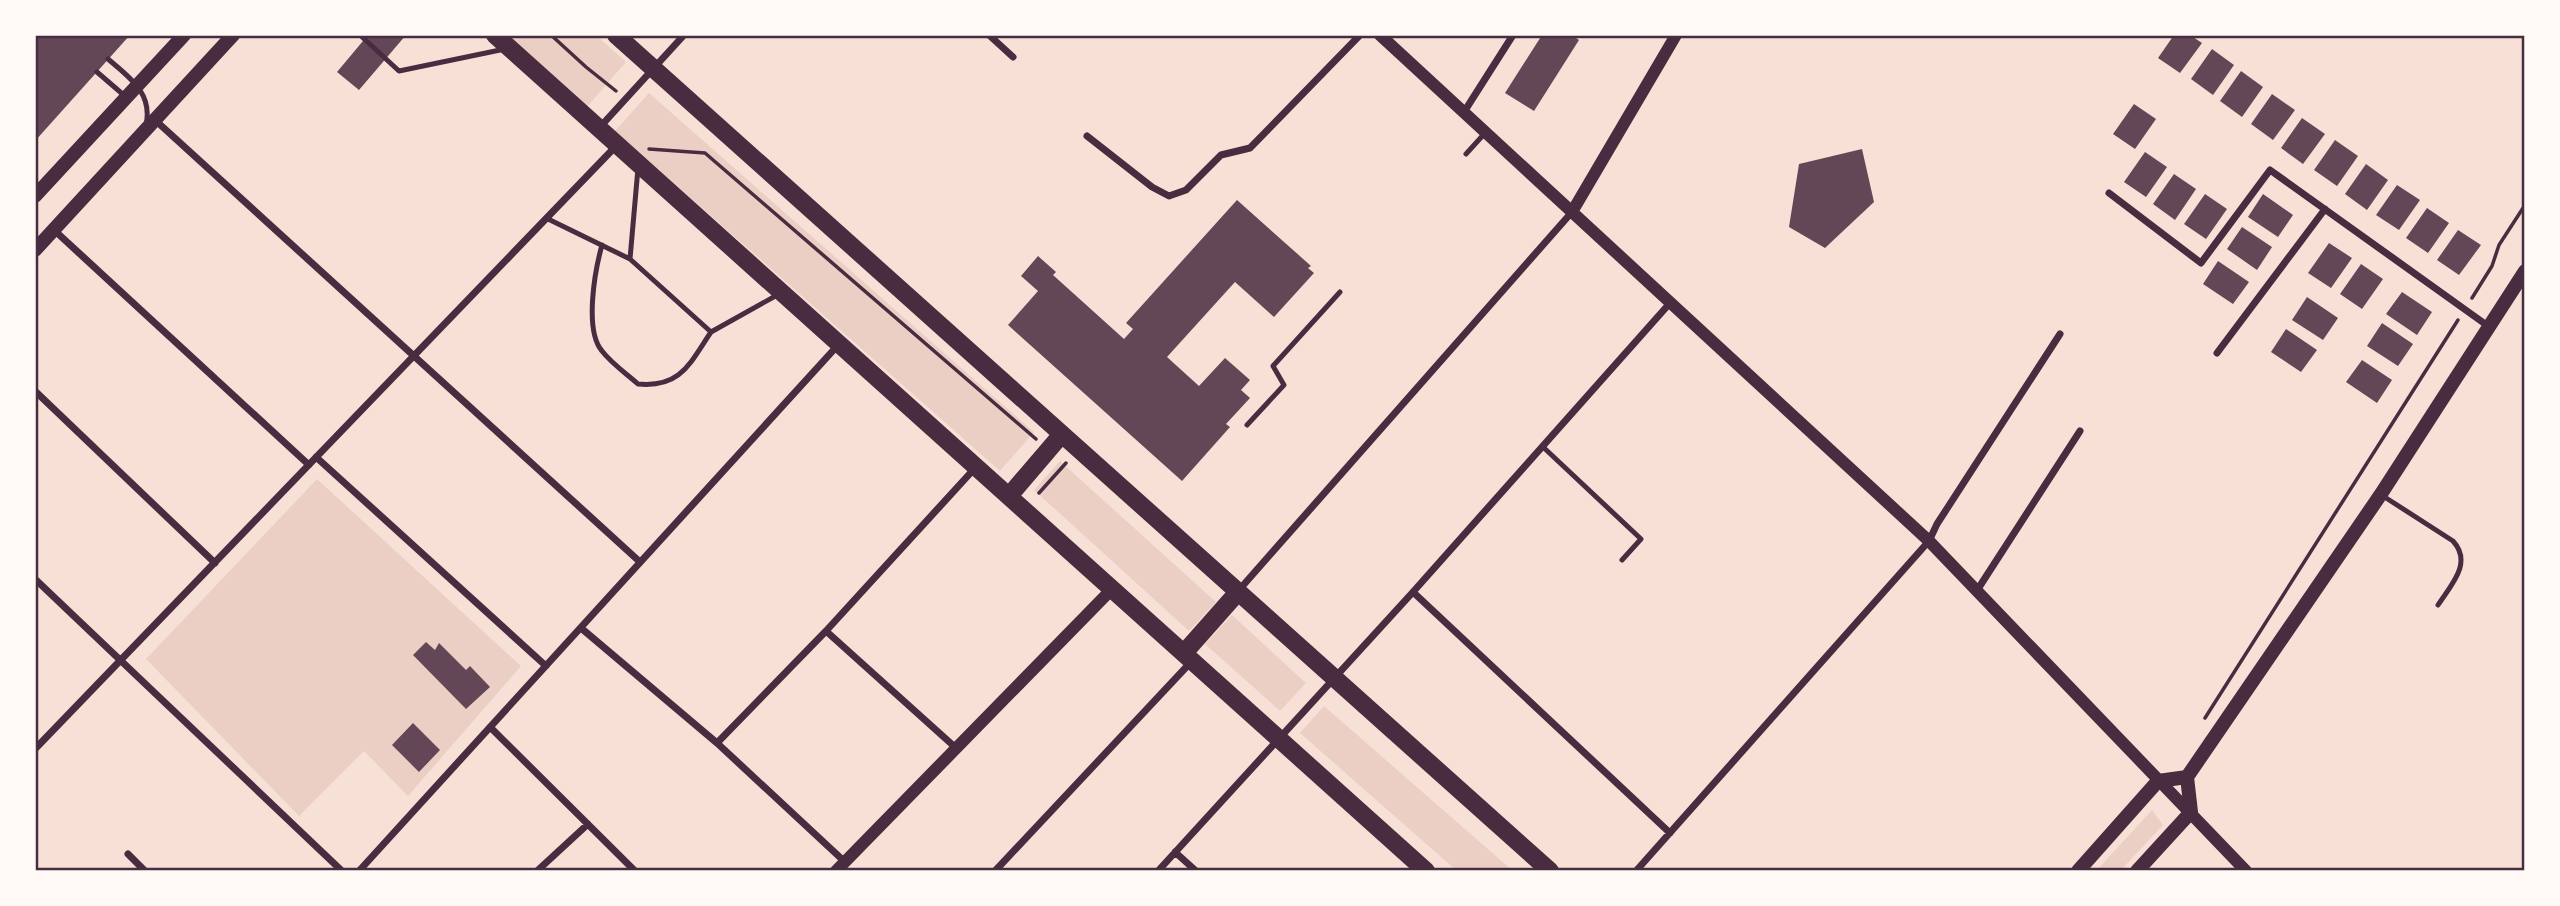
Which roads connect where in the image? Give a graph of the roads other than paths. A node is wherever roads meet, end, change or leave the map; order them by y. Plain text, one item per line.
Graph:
1 (184, 35) edge
2 (233, 35) edge
3 (360, 35) edge
4 (495, 35) edge
5 (617, 35) edge
6 (684, 35) edge
7 (989, 35) edge
8 (1360, 35) edge
9 (1380, 35) edge
10 (1513, 35) edge
11 (1676, 35) edge
12 (510, 48) junction
13 (1013, 57) dead end
14 (108, 59) dead end
15 (654, 69) junction
16 (97, 72) dead end
17 (138, 85) junction
18 (126, 97) junction
19 (1463, 113) junction
20 (155, 120) junction
21 (599, 128) junction
22 (144, 131) junction
23 (1485, 133) junction
24 (1087, 136) dead end
25 (617, 144) junction
26 (1466, 154) dead end
27 (641, 156) junction
28 (2109, 193) dead end
29 (35, 196) edge
30 (2325, 209) junction
31 (1572, 212) junction
32 (546, 218) junction
33 (53, 230) junction
34 (603, 245) junction
35 (35, 250) edge
36 (630, 259) junction
37 (2525, 271) edge
38 (1340, 292) dead end
39 (782, 293) junction
40 (1670, 303) junction
41 (2488, 326) junction
42 (711, 332) junction
43 (2060, 334) dead end
44 (839, 344) junction
45 (2217, 353) dead end
46 (413, 357) junction
47 (35, 391) edge
48 (1247, 425) dead end
49 (2080, 431) dead end
50 (1062, 434) junction
51 (1542, 446) junction
52 (316, 457) junction
53 (309, 465) junction
54 (976, 467) junction
55 (2381, 494) junction
56 (1009, 496) junction
57 (1929, 541) junction
58 (1622, 560) dead end
59 (640, 562) junction
60 (215, 563) junction
61 (35, 579) edge
62 (1112, 589) junction
63 (1238, 592) junction
64 (1413, 592) junction
65 (1976, 592) junction
66 (2438, 605) dead end
67 (581, 628) junction
68 (826, 631) junction
69 (1188, 657) junction
70 (121, 660) junction
71 (546, 666) junction
72 (1335, 678) junction
73 (490, 727) junction
74 (1279, 739) junction
75 (717, 743) junction
76 (956, 748) junction
77 (35, 749) edge
78 (2187, 777) junction
79 (2158, 782) junction
80 (2191, 813) junction
81 (587, 824) junction
82 (1670, 833) junction
83 (1175, 852) junction
84 (128, 854) dead end
85 (841, 866) edge
86 (145, 871) edge
87 (342, 871) edge
88 (359, 871) edge
89 (537, 871) edge
90 (635, 871) edge
91 (995, 871) edge
92 (1158, 871) edge
93 (1196, 871) edge
94 (1426, 871) edge
95 (1550, 871) edge
96 (1636, 871) edge
97 (2078, 871) edge
98 (2137, 871) edge
99 (2246, 871) edge

1 - 17 main road
2 - 20 main road
3 - 12 lane
4 - 12 main road
5 - 15 main road
6 - 15 street
7 - 13 street
8 - 24 street
9 - 19 street
10 - 19 street
11 - 31 street
12 - 21 main road
14 - 17 lane
15 - 21 street
15 - 50 main road
16 - 18 lane
17 - 18 main road
17 - 22 lane
18 - 29 main road
19 - 23 street
20 - 22 main road
20 - 46 street
21 - 25 main road
22 - 33 main road
23 - 26 lane
23 - 31 street
25 - 27 main road
25 - 32 street
27 - 36 lane
27 - 39 main road
28 - 30 street
30 - 41 street
30 - 45 street
31 - 40 street
31 - 63 street
32 - 34 lane
32 - 46 street
33 - 35 main road
33 - 53 street
34 - 36 lane
34 - 42 lane
36 - 42 lane
37 - 41 main road
38 - 48 lane
39 - 42 lane
39 - 44 main road
40 - 51 street
40 - 57 street
41 - 55 main road
43 - 57 street
44 - 54 main road
44 - 59 street
46 - 52 street
46 - 59 street
47 - 60 street
49 - 65 street
50 - 56 main road
50 - 63 main road
51 - 58 lane
51 - 64 street
52 - 53 street
52 - 71 street
53 - 60 street
54 - 56 main road
54 - 68 street
55 - 66 lane
55 - 78 main road
56 - 62 main road
57 - 65 street
57 - 82 street
59 - 67 street
60 - 70 street
61 - 70 street
62 - 69 main road
62 - 76 street
63 - 69 main road
63 - 72 main road
64 - 72 street
64 - 82 street
65 - 79 street
67 - 71 street
67 - 75 street
68 - 75 street
68 - 76 street
69 - 74 main road
69 - 91 street
70 - 77 street
70 - 87 street
71 - 73 street
72 - 74 street
72 - 95 main road
73 - 81 street
73 - 88 street
74 - 83 street
74 - 94 main road
75 - 85 street
76 - 85 street
78 - 79 main road
78 - 80 main road
79 - 80 street
79 - 97 main road
80 - 98 main road
80 - 99 street
81 - 89 street
81 - 90 street
82 - 96 street
83 - 92 street
83 - 93 street
84 - 86 street

